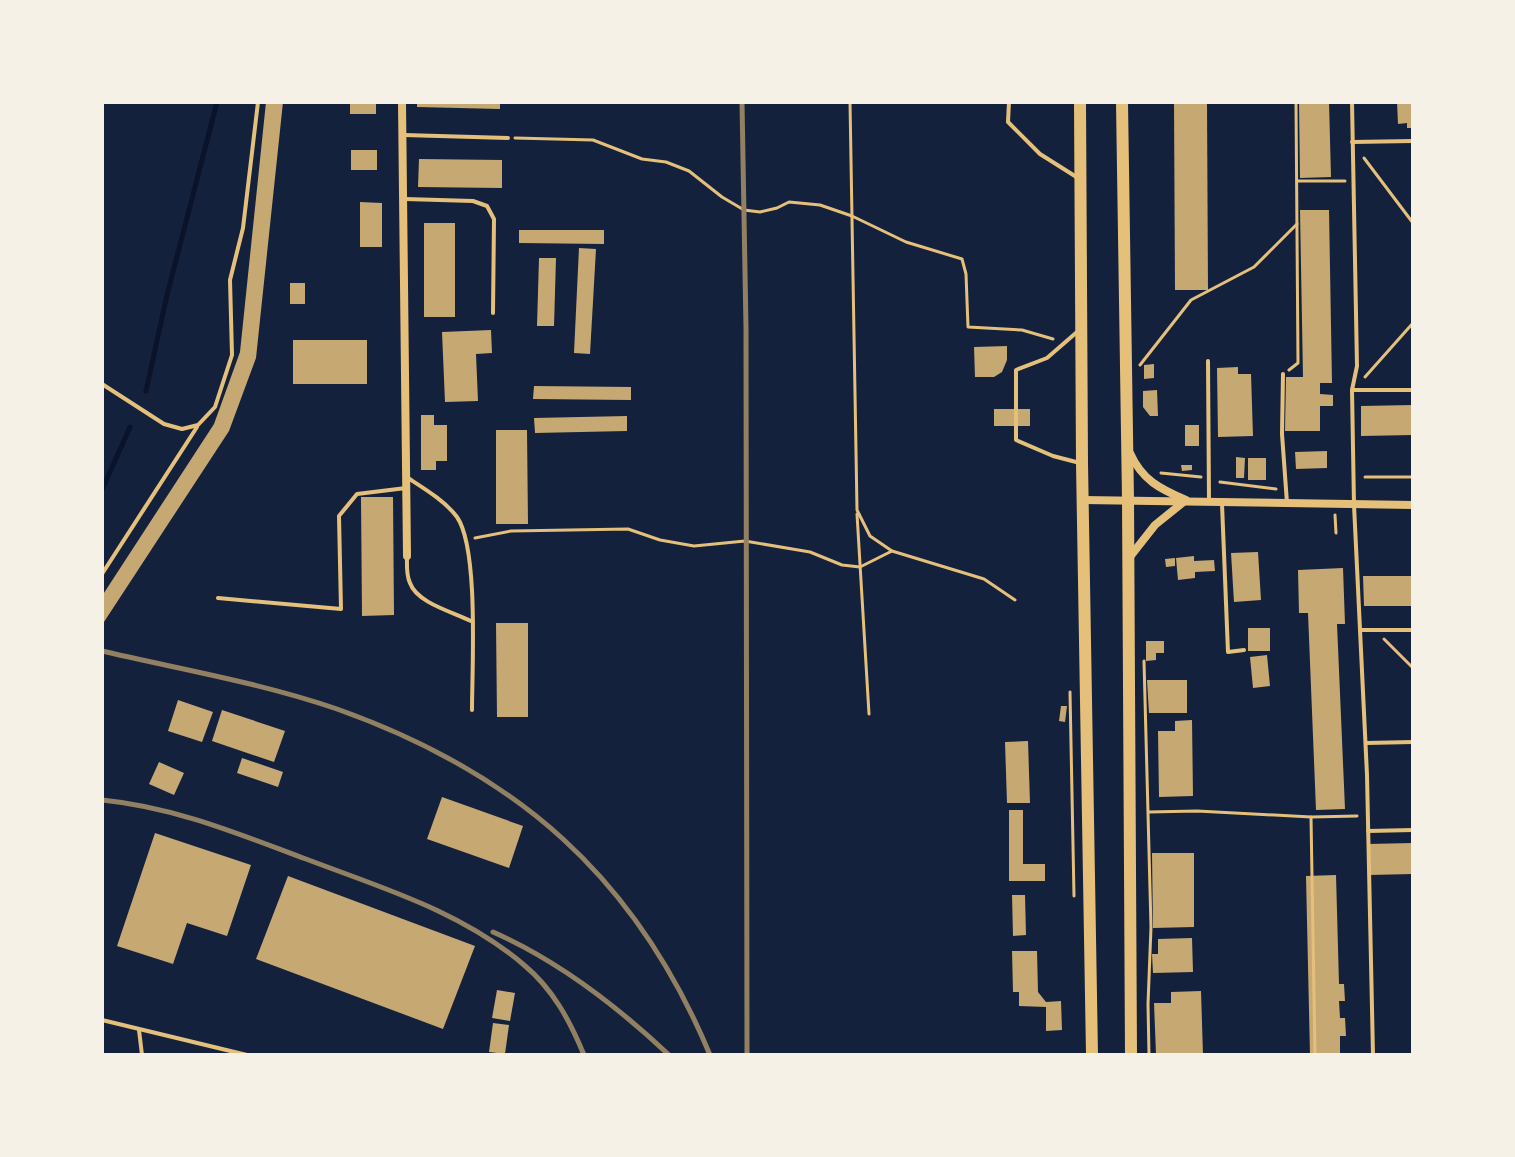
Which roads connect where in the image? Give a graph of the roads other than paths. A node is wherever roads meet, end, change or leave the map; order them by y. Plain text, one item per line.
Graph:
1 (258, 102) edge
2 (402, 102) edge
3 (1009, 102) edge
4 (1080, 102) edge
5 (1122, 102) edge
6 (1352, 102) edge
7 (402, 135) junction
8 (508, 138) road end
9 (1413, 141) edge
10 (1352, 142) junction
11 (1080, 179) junction
12 (403, 199) junction
13 (493, 313) dead end
14 (1082, 328) junction
15 (1208, 361) dead end
16 (102, 364) edge
17 (1283, 374) road end
18 (102, 375) edge
19 (102, 384) edge
20 (1352, 390) junction
21 (1413, 390) edge
22 (198, 425) junction
23 (1127, 446) junction
24 (1082, 463) junction
25 (406, 477) junction
26 (406, 488) junction
27 (1128, 499) junction
28 (1083, 500) junction
29 (1186, 500) junction
30 (1209, 501) junction
31 (1222, 501) junction
32 (1287, 503) junction
33 (1354, 505) junction
34 (1413, 505) edge
35 (407, 556) joint
36 (1128, 559) junction
37 (102, 574) edge
38 (218, 598) dead end
39 (471, 621) junction
40 (1360, 630) junction
41 (1413, 630) edge
42 (1244, 650) dead end
43 (472, 710) dead end
44 (1413, 742) edge
45 (1366, 743) junction
46 (1413, 830) edge
47 (1368, 831) junction
48 (102, 1020) edge
49 (139, 1029) junction
50 (142, 1055) edge
51 (247, 1055) edge
52 (1092, 1055) edge
53 (1131, 1055) edge
54 (1373, 1055) edge

1 - 22 lane
2 - 7 street
3 - 11 lane
4 - 11 main road
5 - 23 main road
6 - 10 lane
7 - 8 lane
7 - 12 street
9 - 10 lane
10 - 20 lane
11 - 14 main road
12 - 13 lane
12 - 25 street
14 - 24 main road
14 - 24 lane
15 - 30 lane
16 - 18 lane
17 - 32 lane
19 - 22 lane
20 - 21 lane
20 - 33 lane
22 - 37 lane
23 - 27 main road
23 - 29 street
24 - 28 main road
25 - 26 street
25 - 39 lane
26 - 35 street
26 - 38 lane
27 - 28 street
27 - 29 street
27 - 36 main road
28 - 52 main road
29 - 30 street
29 - 36 street
30 - 31 street
31 - 32 street
31 - 42 lane
32 - 33 street
33 - 34 street
33 - 40 lane
35 - 39 lane
36 - 53 main road
39 - 43 lane
40 - 41 lane
40 - 45 lane
44 - 45 lane
45 - 47 lane
46 - 47 lane
47 - 54 lane
48 - 49 lane
49 - 50 lane
49 - 51 lane

